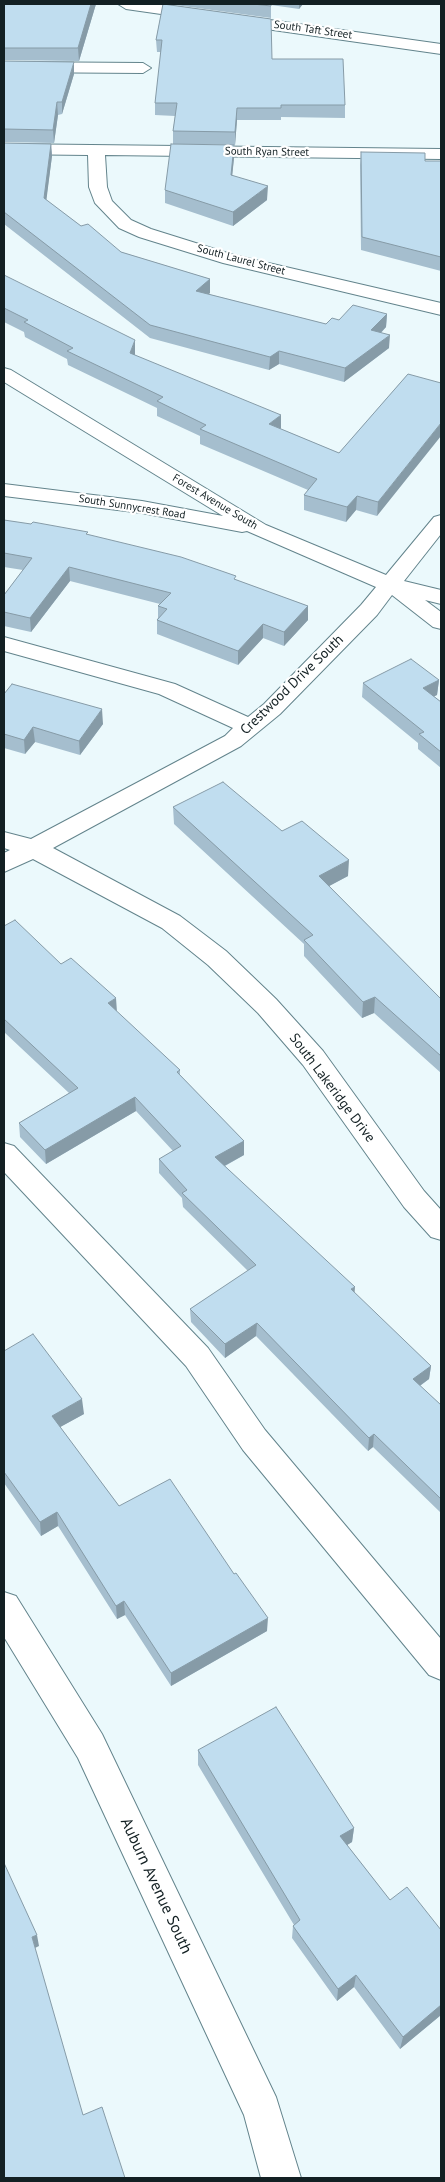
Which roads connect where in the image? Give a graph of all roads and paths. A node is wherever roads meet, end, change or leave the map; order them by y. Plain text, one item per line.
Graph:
1 (126, 4) edge
2 (441, 49) edge
3 (4, 67) edge
4 (143, 68) dead end
5 (4, 149) edge
6 (96, 150) junction
7 (441, 154) edge
8 (441, 308) edge
9 (4, 374) edge
10 (4, 490) edge
11 (441, 521) edge
12 (259, 529) junction
13 (389, 584) junction
14 (441, 597) edge
15 (441, 622) edge
16 (4, 644) edge
17 (250, 727) junction
18 (4, 840) edge
19 (33, 848) junction
20 (4, 864) edge
21 (4, 1154) edge
22 (441, 1230) edge
23 (4, 1606) edge
24 (441, 1664) edge
25 (281, 2178) edge

1 - 2 street, South Taft Street
3 - 4 street
5 - 6 street, South Ryan Street
6 - 7 street, South Ryan Street
6 - 8 street, South Laurel Street
9 - 12 street, Forest Avenue South
10 - 12 street, South Sunnycrest Road
11 - 13 street, Crestwood Drive South
12 - 13 street, Forest Avenue South
13 - 14 street, Forest Avenue South
13 - 15 street
13 - 17 street, Crestwood Drive South
16 - 17 street
17 - 19 street, Crestwood Drive South
18 - 19 street, South Lakeridge Drive
19 - 20 street, Crestwood Drive South
19 - 22 street, South Lakeridge Drive
21 - 24 street
23 - 25 street, Auburn Avenue South

